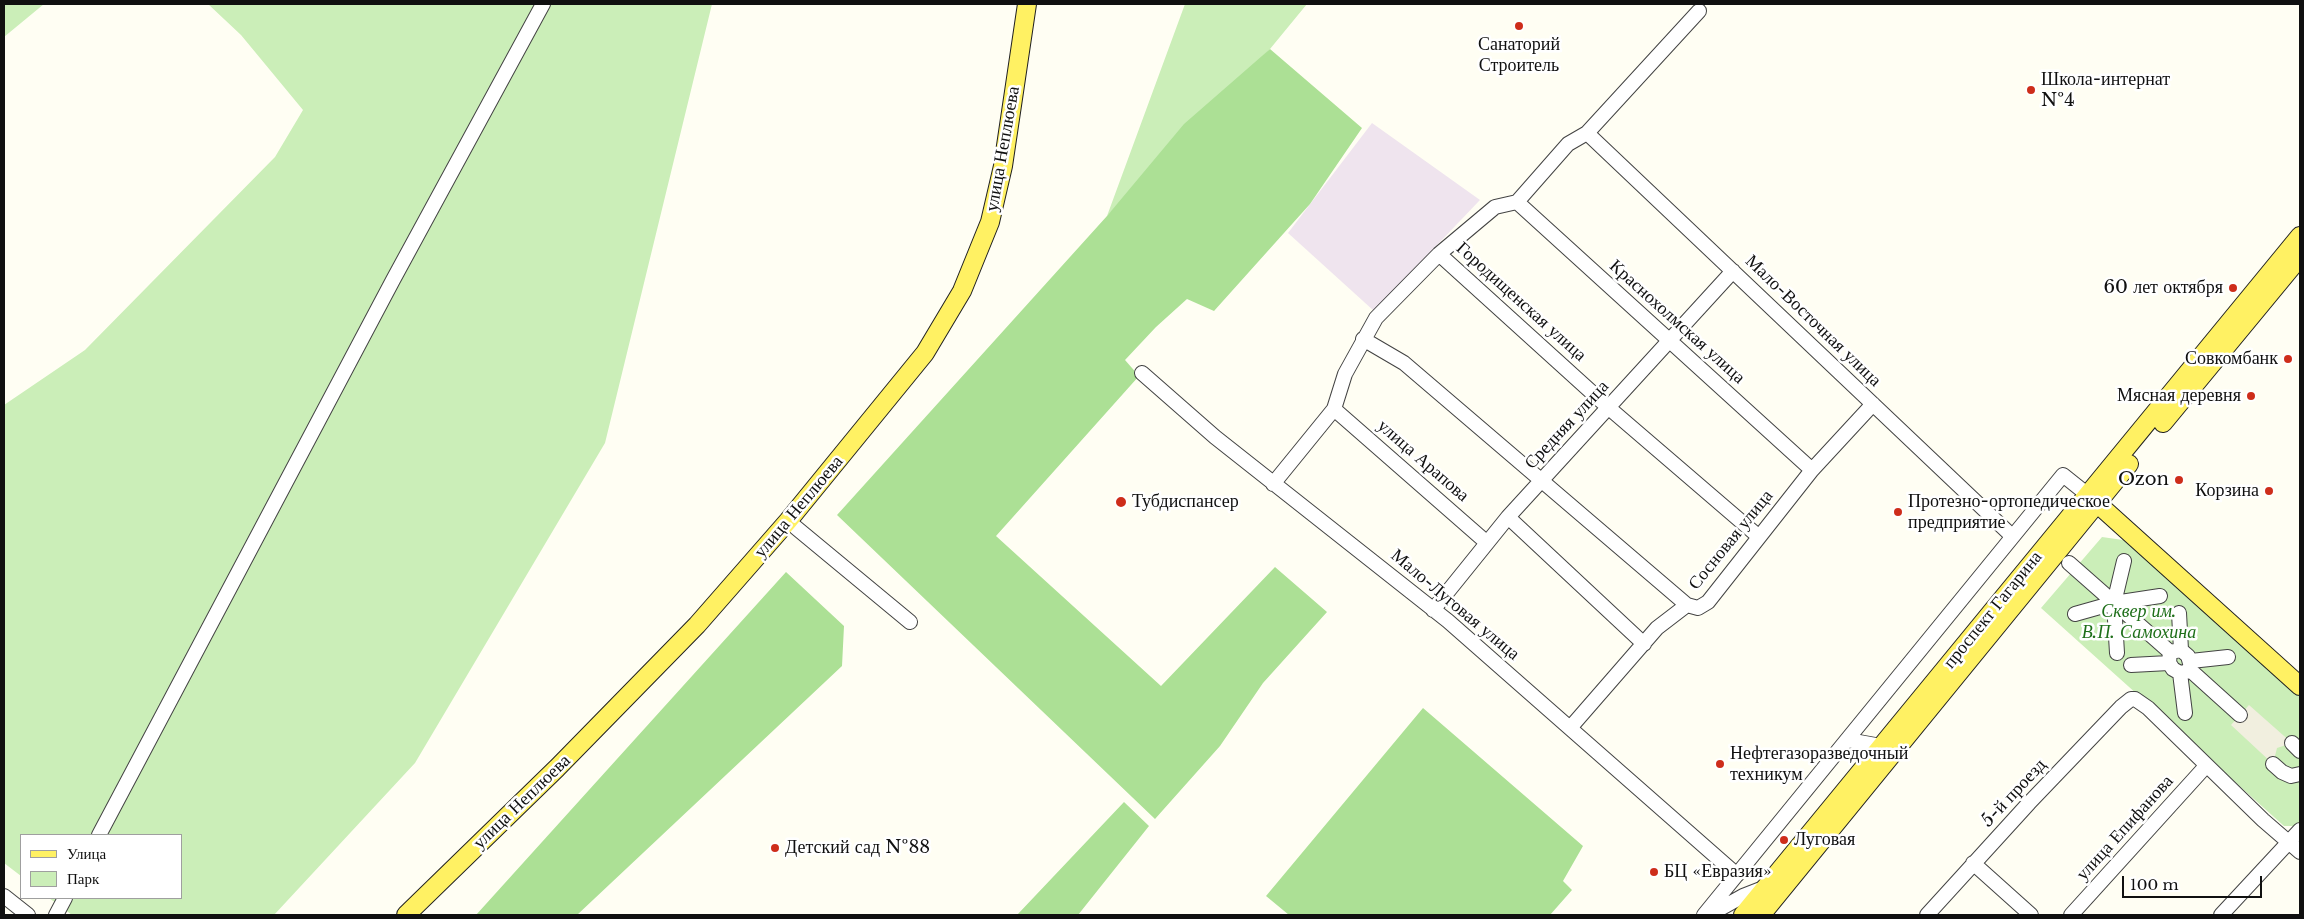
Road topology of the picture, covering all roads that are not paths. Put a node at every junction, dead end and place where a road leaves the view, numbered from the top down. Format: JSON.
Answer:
{"nodes":[{"id":1,"x":543,"y":4,"type":"edge"},
{"id":2,"x":1027,"y":4,"type":"edge"},
{"id":3,"x":1699,"y":11,"type":"dead end"},
{"id":4,"x":1587,"y":133,"type":"junction"},
{"id":5,"x":1516,"y":202,"type":"junction"},
{"id":6,"x":2300,"y":236,"type":"edge"},
{"id":7,"x":1439,"y":254,"type":"junction"},
{"id":8,"x":2300,"y":257,"type":"edge"},
{"id":9,"x":1733,"y":271,"type":"junction"},
{"id":10,"x":1363,"y":339,"type":"junction"},
{"id":11,"x":1670,"y":341,"type":"junction"},
{"id":12,"x":1142,"y":373,"type":"dead end"},
{"id":13,"x":1873,"y":404,"type":"junction"},
{"id":14,"x":1609,"y":408,"type":"junction"},
{"id":15,"x":1334,"y":409,"type":"junction"},
{"id":16,"x":1812,"y":470,"type":"junction"},
{"id":17,"x":1541,"y":481,"type":"junction"},
{"id":18,"x":1273,"y":484,"type":"junction"},
{"id":19,"x":2092,"y":499,"type":"junction"},
{"id":20,"x":1508,"y":517,"type":"junction"},
{"id":21,"x":788,"y":521,"type":"junction"},
{"id":22,"x":1758,"y":536,"type":"junction"},
{"id":23,"x":2012,"y":536,"type":"junction"},
{"id":24,"x":1486,"y":542,"type":"junction"},
{"id":25,"x":2124,"y":561,"type":"dead end"},
{"id":26,"x":2069,"y":562,"type":"dead end"},
{"id":27,"x":2160,"y":596,"type":"dead end"},
{"id":28,"x":2114,"y":603,"type":"junction"},
{"id":29,"x":1687,"y":604,"type":"junction"},
{"id":30,"x":1434,"y":610,"type":"junction"},
{"id":31,"x":2179,"y":613,"type":"dead end"},
{"id":32,"x":2075,"y":614,"type":"dead end"},
{"id":33,"x":910,"y":622,"type":"dead end"},
{"id":34,"x":1644,"y":644,"type":"junction"},
{"id":35,"x":2117,"y":653,"type":"dead end"},
{"id":36,"x":2173,"y":655,"type":"junction"},
{"id":37,"x":2228,"y":657,"type":"dead end"},
{"id":38,"x":2131,"y":665,"type":"dead end"},
{"id":39,"x":2187,"y":668,"type":"junction"},
{"id":40,"x":2300,"y":686,"type":"edge"},
{"id":41,"x":2185,"y":714,"type":"dead end"},
{"id":42,"x":2240,"y":715,"type":"dead end"},
{"id":43,"x":1570,"y":728,"type":"junction"},
{"id":44,"x":1848,"y":740,"type":"junction"},
{"id":45,"x":1881,"y":746,"type":"junction"},
{"id":46,"x":2273,"y":764,"type":"dead end"},
{"id":47,"x":2206,"y":766,"type":"junction"},
{"id":48,"x":2300,"y":774,"type":"edge"},
{"id":49,"x":2300,"y":830,"type":"edge"},
{"id":50,"x":100,"y":834,"type":"edge"},
{"id":51,"x":2288,"y":841,"type":"junction"},
{"id":52,"x":2300,"y":852,"type":"edge"},
{"id":53,"x":1973,"y":864,"type":"junction"},
{"id":54,"x":1737,"y":874,"type":"junction"},
{"id":55,"x":1767,"y":887,"type":"junction"},
{"id":56,"x":4,"y":896,"type":"edge"},
{"id":57,"x":64,"y":899,"type":"edge"},
{"id":58,"x":28,"y":915,"type":"edge"},
{"id":59,"x":56,"y":915,"type":"edge"},
{"id":60,"x":406,"y":915,"type":"edge"},
{"id":61,"x":1704,"y":915,"type":"edge"},
{"id":62,"x":1709,"y":915,"type":"edge"},
{"id":63,"x":1743,"y":915,"type":"edge"},
{"id":64,"x":1761,"y":915,"type":"edge"},
{"id":65,"x":1927,"y":915,"type":"edge"},
{"id":66,"x":2031,"y":915,"type":"edge"},
{"id":67,"x":2072,"y":915,"type":"edge"},
{"id":68,"x":2220,"y":915,"type":"edge"}],
"edges":[{"from":1,"to":50,"type":"street"},
{"from":2,"to":21,"type":"main road","name":"улица Неплюева"},
{"from":3,"to":4,"type":"street"},
{"from":4,"to":5,"type":"street"},
{"from":4,"to":9,"type":"street","name":"Мало-Восточная улица"},
{"from":5,"to":7,"type":"street"},
{"from":5,"to":11,"type":"street","name":"Краснохолмская улица"},
{"from":6,"to":19,"type":"main road","name":"проспект Гагарина"},
{"from":7,"to":10,"type":"street"},
{"from":7,"to":14,"type":"street","name":"Городищенская улица"},
{"from":8,"to":19,"type":"main road","name":"проспект Гагарина"},
{"from":9,"to":11,"type":"street","name":"Средняя улица"},
{"from":9,"to":13,"type":"street","name":"Мало-Восточная улица"},
{"from":10,"to":15,"type":"street"},
{"from":10,"to":17,"type":"street"},
{"from":11,"to":14,"type":"street","name":"Средняя улица"},
{"from":11,"to":16,"type":"street","name":"Краснохолмская улица"},
{"from":12,"to":18,"type":"street","name":"Мало-Луговая улица"},
{"from":13,"to":16,"type":"street","name":"Сосновая улица"},
{"from":13,"to":23,"type":"street","name":"Мало-Восточная улица"},
{"from":14,"to":17,"type":"street","name":"Средняя улица"},
{"from":14,"to":22,"type":"street","name":"Городищенская улица"},
{"from":15,"to":18,"type":"street"},
{"from":15,"to":24,"type":"street","name":"улица Арапова"},
{"from":16,"to":22,"type":"street","name":"Сосновая улица"},
{"from":17,"to":20,"type":"street","name":"Средняя улица"},
{"from":17,"to":29,"type":"street"},
{"from":18,"to":30,"type":"street","name":"Мало-Луговая улица"},
{"from":19,"to":23,"type":"street"},
{"from":19,"to":40,"type":"main road"},
{"from":19,"to":45,"type":"main road","name":"проспект Гагарина"},
{"from":19,"to":64,"type":"main road","name":"проспект Гагарина"},
{"from":20,"to":24,"type":"street","name":"Средняя улица"},
{"from":20,"to":34,"type":"street"},
{"from":21,"to":33,"type":"street"},
{"from":21,"to":60,"type":"main road","name":"улица Неплюева"},
{"from":22,"to":29,"type":"street","name":"Сосновая улица"},
{"from":23,"to":44,"type":"street"},
{"from":24,"to":30,"type":"street","name":"Средняя улица"},
{"from":25,"to":28,"type":"street"},
{"from":26,"to":28,"type":"street"},
{"from":27,"to":28,"type":"street"},
{"from":28,"to":32,"type":"street"},
{"from":28,"to":35,"type":"street"},
{"from":28,"to":36,"type":"street"},
{"from":29,"to":34,"type":"street","name":"Сосновая улица"},
{"from":30,"to":43,"type":"street","name":"Мало-Луговая улица"},
{"from":31,"to":36,"type":"street"},
{"from":34,"to":43,"type":"street","name":"Сосновая улица"},
{"from":36,"to":38,"type":"street"},
{"from":36,"to":39,"type":"street"},
{"from":36,"to":39,"type":"street"},
{"from":37,"to":39,"type":"street"},
{"from":39,"to":41,"type":"street"},
{"from":39,"to":42,"type":"street"},
{"from":43,"to":54,"type":"street","name":"Мало-Луговая улица"},
{"from":44,"to":45,"type":"street"},
{"from":44,"to":54,"type":"street"},
{"from":45,"to":55,"type":"main road","name":"проспект Гагарина"},
{"from":46,"to":48,"type":"street"},
{"from":47,"to":51,"type":"street"},
{"from":47,"to":53,"type":"street","name":"5-й проезд"},
{"from":47,"to":67,"type":"street","name":"улица Епифанова"},
{"from":49,"to":51,"type":"street"},
{"from":51,"to":52,"type":"street"},
{"from":51,"to":68,"type":"street"},
{"from":53,"to":65,"type":"street","name":"5-й проезд"},
{"from":53,"to":66,"type":"street"},
{"from":54,"to":61,"type":"street"},
{"from":55,"to":62,"type":"street"},
{"from":55,"to":63,"type":"main road","name":"проспект Гагарина"},
{"from":56,"to":58,"type":"street"},
{"from":57,"to":59,"type":"street"}]}
